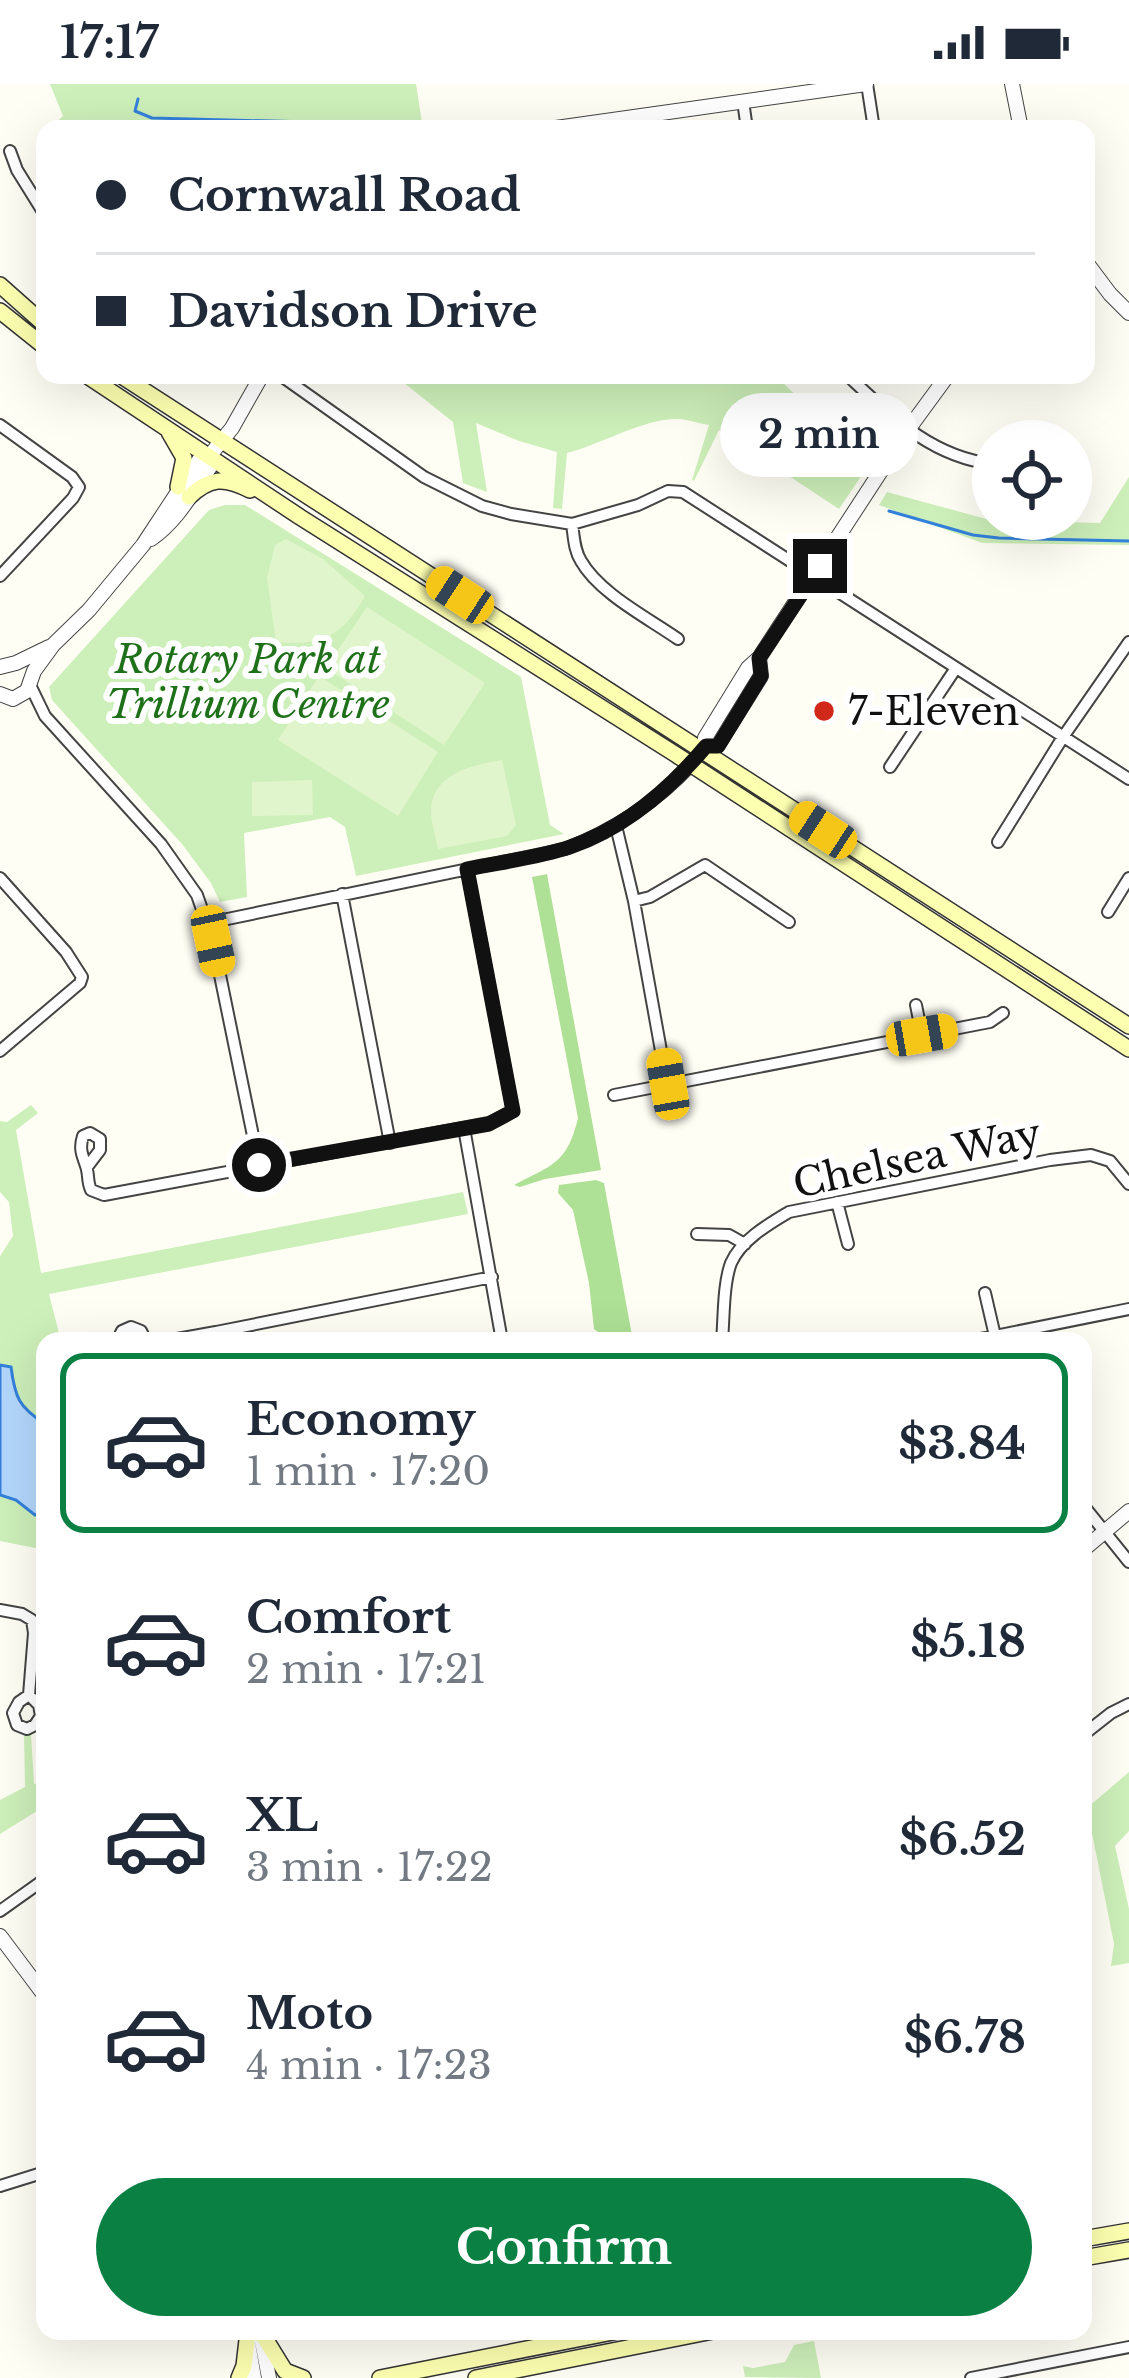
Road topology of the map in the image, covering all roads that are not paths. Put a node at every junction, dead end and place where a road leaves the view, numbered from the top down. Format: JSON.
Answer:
{"nodes":[{"id":1,"x":867,"y":84,"type":"edge"},
{"id":2,"x":1012,"y":84,"type":"edge"},
{"id":3,"x":743,"y":101,"type":"junction"},
{"id":4,"x":638,"y":120,"type":"edge"},
{"id":5,"x":746,"y":120,"type":"edge"},
{"id":6,"x":873,"y":120,"type":"edge"},
{"id":7,"x":1019,"y":120,"type":"edge"},
{"id":8,"x":10,"y":151,"type":"dead end"},
{"id":9,"x":36,"y":201,"type":"edge"},
{"id":10,"x":1095,"y":274,"type":"edge"},
{"id":11,"x":0,"y":285,"type":"edge"},
{"id":12,"x":0,"y":311,"type":"edge"},
{"id":13,"x":1129,"y":313,"type":"edge"},
{"id":14,"x":36,"y":317,"type":"edge"},
{"id":15,"x":36,"y":340,"type":"edge"},
{"id":16,"x":100,"y":384,"type":"edge"},
{"id":17,"x":134,"y":384,"type":"edge"},
{"id":18,"x":257,"y":384,"type":"edge"},
{"id":19,"x":293,"y":384,"type":"edge"},
{"id":20,"x":857,"y":384,"type":"edge"},
{"id":21,"x":940,"y":384,"type":"edge"},
{"id":22,"x":0,"y":425,"type":"edge"},
{"id":23,"x":163,"y":425,"type":"junction"},
{"id":24,"x":907,"y":430,"type":"junction"},
{"id":25,"x":222,"y":440,"type":"junction"},
{"id":26,"x":209,"y":457,"type":"junction"},
{"id":27,"x":972,"y":461,"type":"edge"},
{"id":28,"x":184,"y":492,"type":"junction"},
{"id":29,"x":300,"y":517,"type":"junction"},
{"id":30,"x":572,"y":524,"type":"junction"},
{"id":31,"x":0,"y":576,"type":"edge"},
{"id":32,"x":813,"y":578,"type":"junction"},
{"id":33,"x":678,"y":639,"type":"dead end"},
{"id":34,"x":1129,"y":642,"type":"edge"},
{"id":35,"x":53,"y":645,"type":"junction"},
{"id":36,"x":6,"y":663,"type":"edge"},
{"id":37,"x":956,"y":668,"type":"junction"},
{"id":38,"x":30,"y":684,"type":"junction"},
{"id":39,"x":5,"y":697,"type":"edge"},
{"id":40,"x":45,"y":716,"type":"junction"},
{"id":41,"x":1064,"y":736,"type":"junction"},
{"id":42,"x":699,"y":754,"type":"junction"},
{"id":43,"x":890,"y":766,"type":"dead end"},
{"id":44,"x":1129,"y":778,"type":"edge"},
{"id":45,"x":616,"y":826,"type":"junction"},
{"id":46,"x":998,"y":842,"type":"dead end"},
{"id":47,"x":467,"y":869,"type":"junction"},
{"id":48,"x":0,"y":878,"type":"edge"},
{"id":49,"x":1129,"y":878,"type":"edge"},
{"id":50,"x":342,"y":894,"type":"junction"},
{"id":51,"x":634,"y":901,"type":"junction"},
{"id":52,"x":1108,"y":912,"type":"dead end"},
{"id":53,"x":208,"y":922,"type":"junction"},
{"id":54,"x":788,"y":922,"type":"dead end"},
{"id":55,"x":916,"y":1005,"type":"dead end"},
{"id":56,"x":1003,"y":1013,"type":"dead end"},
{"id":57,"x":1129,"y":1026,"type":"edge"},
{"id":58,"x":922,"y":1035,"type":"junction"},
{"id":59,"x":1129,"y":1048,"type":"edge"},
{"id":60,"x":0,"y":1051,"type":"edge"},
{"id":61,"x":668,"y":1084,"type":"junction"},
{"id":62,"x":614,"y":1095,"type":"dead end"},
{"id":63,"x":464,"y":1129,"type":"junction"},
{"id":64,"x":390,"y":1143,"type":"junction"},
{"id":65,"x":259,"y":1165,"type":"junction"},
{"id":66,"x":87,"y":1167,"type":"dead end"},
{"id":67,"x":1129,"y":1184,"type":"edge"},
{"id":68,"x":837,"y":1202,"type":"junction"},
{"id":69,"x":697,"y":1234,"type":"dead end"},
{"id":70,"x":745,"y":1244,"type":"junction"},
{"id":71,"x":848,"y":1244,"type":"dead end"},
{"id":72,"x":492,"y":1277,"type":"junction"},
{"id":73,"x":985,"y":1293,"type":"dead end"},
{"id":74,"x":1129,"y":1309,"type":"edge"},
{"id":75,"x":236,"y":1332,"type":"edge"},
{"id":76,"x":501,"y":1332,"type":"edge"},
{"id":77,"x":723,"y":1332,"type":"edge"},
{"id":78,"x":993,"y":1332,"type":"edge"},
{"id":79,"x":1014,"y":1332,"type":"edge"},
{"id":80,"x":1129,"y":1511,"type":"edge"},
{"id":81,"x":1092,"y":1516,"type":"edge"},
{"id":82,"x":1105,"y":1532,"type":"junction"},
{"id":83,"x":1092,"y":1543,"type":"edge"},
{"id":84,"x":1129,"y":1562,"type":"edge"},
{"id":85,"x":0,"y":1610,"type":"edge"},
{"id":86,"x":29,"y":1695,"type":"dead end"},
{"id":87,"x":1129,"y":1704,"type":"edge"},
{"id":88,"x":1092,"y":1728,"type":"edge"},
{"id":89,"x":36,"y":1886,"type":"edge"},
{"id":90,"x":0,"y":1911,"type":"edge"},
{"id":91,"x":0,"y":1936,"type":"edge"},
{"id":92,"x":36,"y":1984,"type":"edge"},
{"id":93,"x":36,"y":2175,"type":"edge"},
{"id":94,"x":0,"y":2186,"type":"edge"},
{"id":95,"x":1129,"y":2230,"type":"edge"},
{"id":96,"x":1092,"y":2238,"type":"edge"},
{"id":97,"x":1129,"y":2250,"type":"edge"},
{"id":98,"x":1092,"y":2256,"type":"edge"},
{"id":99,"x":252,"y":2340,"type":"edge"},
{"id":100,"x":254,"y":2340,"type":"edge"},
{"id":101,"x":256,"y":2340,"type":"edge"},
{"id":102,"x":260,"y":2340,"type":"edge"},
{"id":103,"x":572,"y":2340,"type":"edge"},
{"id":104,"x":668,"y":2340,"type":"edge"},
{"id":105,"x":1129,"y":2347,"type":"edge"},
{"id":106,"x":1010,"y":2374,"type":"edge"},
{"id":107,"x":238,"y":2378,"type":"edge"},
{"id":108,"x":254,"y":2378,"type":"edge"},
{"id":109,"x":269,"y":2378,"type":"edge"},
{"id":110,"x":303,"y":2378,"type":"edge"},
{"id":111,"x":380,"y":2378,"type":"edge"},
{"id":112,"x":476,"y":2378,"type":"edge"},
{"id":113,"x":971,"y":2378,"type":"edge"}],
"edges":[{"from":1,"to":3,"type":"street"},
{"from":1,"to":6,"type":"street"},
{"from":2,"to":7,"type":"street"},
{"from":3,"to":4,"type":"street"},
{"from":3,"to":5,"type":"street"},
{"from":8,"to":9,"type":"street"},
{"from":10,"to":13,"type":"street"},
{"from":11,"to":14,"type":"main road"},
{"from":12,"to":15,"type":"main road"},
{"from":16,"to":23,"type":"main road"},
{"from":17,"to":25,"type":"main road"},
{"from":18,"to":25,"type":"street"},
{"from":19,"to":30,"type":"street"},
{"from":20,"to":24,"type":"street"},
{"from":21,"to":24,"type":"street"},
{"from":22,"to":31,"type":"street"},
{"from":23,"to":26,"type":"main road"},
{"from":23,"to":28,"type":"main road"},
{"from":24,"to":27,"type":"street"},
{"from":24,"to":32,"type":"street"},
{"from":25,"to":26,"type":"street"},
{"from":25,"to":42,"type":"main road"},
{"from":26,"to":28,"type":"street"},
{"from":26,"to":29,"type":"main road"},
{"from":28,"to":29,"type":"main road"},
{"from":28,"to":35,"type":"street"},
{"from":29,"to":42,"type":"main road"},
{"from":30,"to":32,"type":"street"},
{"from":30,"to":33,"type":"street"},
{"from":32,"to":37,"type":"street"},
{"from":32,"to":42,"type":"street"},
{"from":34,"to":41,"type":"street"},
{"from":35,"to":36,"type":"street"},
{"from":35,"to":38,"type":"street"},
{"from":36,"to":38,"type":"street"},
{"from":37,"to":41,"type":"street"},
{"from":37,"to":43,"type":"street"},
{"from":38,"to":39,"type":"street"},
{"from":38,"to":40,"type":"street"},
{"from":39,"to":40,"type":"street"},
{"from":40,"to":53,"type":"street"},
{"from":41,"to":44,"type":"street"},
{"from":41,"to":46,"type":"street"},
{"from":42,"to":45,"type":"street"},
{"from":42,"to":57,"type":"main road"},
{"from":42,"to":59,"type":"main road"},
{"from":45,"to":47,"type":"street"},
{"from":45,"to":51,"type":"street"},
{"from":47,"to":50,"type":"street"},
{"from":47,"to":63,"type":"street"},
{"from":48,"to":60,"type":"street"},
{"from":49,"to":52,"type":"street"},
{"from":50,"to":53,"type":"street"},
{"from":50,"to":64,"type":"street"},
{"from":51,"to":54,"type":"street"},
{"from":51,"to":61,"type":"street"},
{"from":53,"to":65,"type":"street"},
{"from":55,"to":58,"type":"street"},
{"from":56,"to":58,"type":"street"},
{"from":58,"to":61,"type":"street"},
{"from":61,"to":62,"type":"street"},
{"from":63,"to":64,"type":"street"},
{"from":63,"to":72,"type":"street"},
{"from":64,"to":65,"type":"street"},
{"from":65,"to":66,"type":"street"},
{"from":67,"to":68,"type":"street","name":"Chelsea Way"},
{"from":68,"to":70,"type":"street","name":"Chelsea Way"},
{"from":68,"to":71,"type":"street"},
{"from":69,"to":70,"type":"street"},
{"from":70,"to":77,"type":"street"},
{"from":72,"to":75,"type":"street"},
{"from":72,"to":76,"type":"street"},
{"from":73,"to":78,"type":"street"},
{"from":74,"to":79,"type":"street"},
{"from":80,"to":82,"type":"street"},
{"from":81,"to":82,"type":"street"},
{"from":82,"to":83,"type":"street"},
{"from":82,"to":84,"type":"street"},
{"from":85,"to":86,"type":"street"},
{"from":87,"to":88,"type":"street"},
{"from":89,"to":90,"type":"street"},
{"from":91,"to":92,"type":"street"},
{"from":93,"to":94,"type":"street"},
{"from":95,"to":96,"type":"main road"},
{"from":97,"to":98,"type":"main road"},
{"from":99,"to":107,"type":"main road"},
{"from":100,"to":108,"type":"street"},
{"from":101,"to":109,"type":"street"},
{"from":102,"to":110,"type":"main road"},
{"from":103,"to":111,"type":"main road"},
{"from":104,"to":112,"type":"main road"},
{"from":105,"to":106,"type":"street"},
{"from":106,"to":113,"type":"street"}]}
